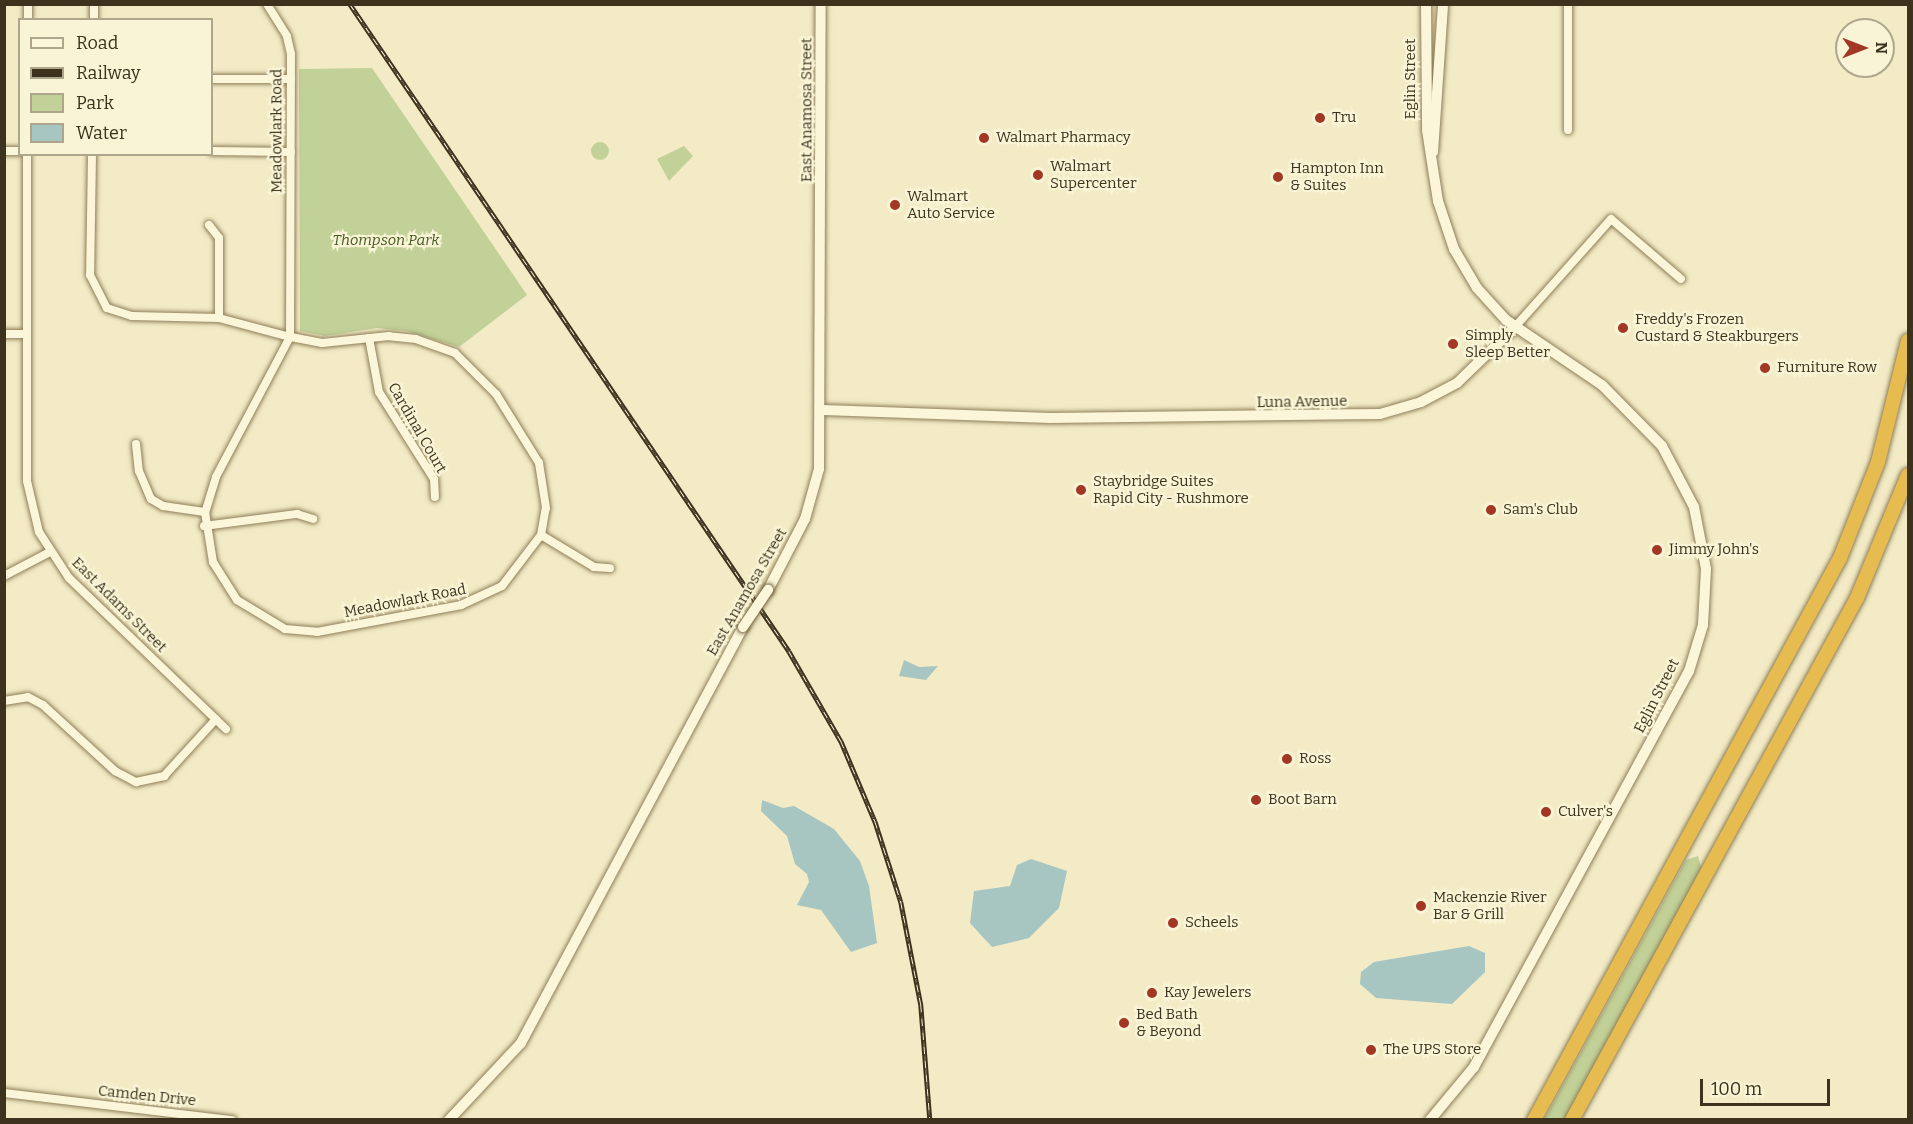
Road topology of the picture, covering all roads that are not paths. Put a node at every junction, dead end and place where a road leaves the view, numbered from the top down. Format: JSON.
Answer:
{"nodes":[{"id":1,"x":267,"y":4,"type":"edge"},
{"id":2,"x":821,"y":4,"type":"edge"},
{"id":3,"x":1426,"y":4,"type":"edge"},
{"id":4,"x":1443,"y":4,"type":"edge"},
{"id":5,"x":1568,"y":4,"type":"edge"},
{"id":6,"x":213,"y":79,"type":"edge"},
{"id":7,"x":291,"y":79,"type":"junction"},
{"id":8,"x":1568,"y":130,"type":"dead end"},
{"id":9,"x":213,"y":151,"type":"edge"},
{"id":10,"x":291,"y":152,"type":"junction"},
{"id":11,"x":1433,"y":152,"type":"junction"},
{"id":12,"x":27,"y":156,"type":"edge"},
{"id":13,"x":92,"y":156,"type":"edge"},
{"id":14,"x":209,"y":225,"type":"dead end"},
{"id":15,"x":1681,"y":279,"type":"dead end"},
{"id":16,"x":219,"y":318,"type":"junction"},
{"id":17,"x":1514,"y":328,"type":"junction"},
{"id":18,"x":4,"y":334,"type":"edge"},
{"id":19,"x":26,"y":334,"type":"junction"},
{"id":20,"x":290,"y":337,"type":"junction"},
{"id":21,"x":369,"y":338,"type":"junction"},
{"id":22,"x":1908,"y":341,"type":"edge"},
{"id":23,"x":823,"y":410,"type":"junction"},
{"id":24,"x":136,"y":444,"type":"dead end"},
{"id":25,"x":1908,"y":475,"type":"edge"},
{"id":26,"x":435,"y":498,"type":"dead end"},
{"id":27,"x":205,"y":512,"type":"junction"},
{"id":28,"x":313,"y":519,"type":"dead end"},
{"id":29,"x":204,"y":526,"type":"junction"},
{"id":30,"x":541,"y":535,"type":"junction"},
{"id":31,"x":50,"y":552,"type":"junction"},
{"id":32,"x":610,"y":568,"type":"dead end"},
{"id":33,"x":4,"y":576,"type":"edge"},
{"id":34,"x":4,"y":700,"type":"edge"},
{"id":35,"x":216,"y":719,"type":"junction"},
{"id":36,"x":226,"y":729,"type":"dead end"},
{"id":37,"x":4,"y":1093,"type":"edge"},
{"id":38,"x":232,"y":1119,"type":"edge"},
{"id":39,"x":449,"y":1119,"type":"edge"},
{"id":40,"x":1430,"y":1119,"type":"edge"},
{"id":41,"x":1534,"y":1119,"type":"edge"},
{"id":42,"x":1572,"y":1119,"type":"edge"}],
"edges":[{"from":1,"to":7,"type":"street","name":"Meadowlark Road"},
{"from":2,"to":23,"type":"street","name":"East Anamosa Street"},
{"from":3,"to":11,"type":"street","name":"Eglin Street"},
{"from":4,"to":11,"type":"street","name":"Eglin Street"},
{"from":5,"to":8,"type":"street"},
{"from":6,"to":7,"type":"street"},
{"from":7,"to":10,"type":"street","name":"Meadowlark Road"},
{"from":9,"to":10,"type":"street"},
{"from":10,"to":20,"type":"street","name":"Meadowlark Road"},
{"from":11,"to":17,"type":"street","name":"Eglin Street"},
{"from":12,"to":19,"type":"street","name":"East Adams Street"},
{"from":13,"to":16,"type":"street"},
{"from":14,"to":16,"type":"street"},
{"from":15,"to":17,"type":"street","name":"Luna Avenue"},
{"from":16,"to":20,"type":"street"},
{"from":17,"to":23,"type":"street","name":"Luna Avenue"},
{"from":17,"to":40,"type":"street","name":"Eglin Street"},
{"from":18,"to":19,"type":"street"},
{"from":19,"to":31,"type":"street","name":"East Adams Street"},
{"from":20,"to":21,"type":"street","name":"Meadowlark Road"},
{"from":20,"to":27,"type":"street","name":"Meadowlark Road"},
{"from":21,"to":26,"type":"street","name":"Cardinal Court"},
{"from":21,"to":30,"type":"street","name":"Meadowlark Road"},
{"from":22,"to":41,"type":"highway"},
{"from":23,"to":39,"type":"street","name":"East Anamosa Street","bridge":true},
{"from":24,"to":27,"type":"street"},
{"from":25,"to":42,"type":"highway"},
{"from":27,"to":29,"type":"street","name":"Meadowlark Road"},
{"from":28,"to":29,"type":"street"},
{"from":29,"to":30,"type":"street","name":"Meadowlark Road"},
{"from":30,"to":32,"type":"street"},
{"from":31,"to":33,"type":"street"},
{"from":31,"to":35,"type":"street","name":"East Adams Street"},
{"from":34,"to":35,"type":"street"},
{"from":35,"to":36,"type":"street","name":"East Adams Street"},
{"from":37,"to":38,"type":"street","name":"Camden Drive"}]}
